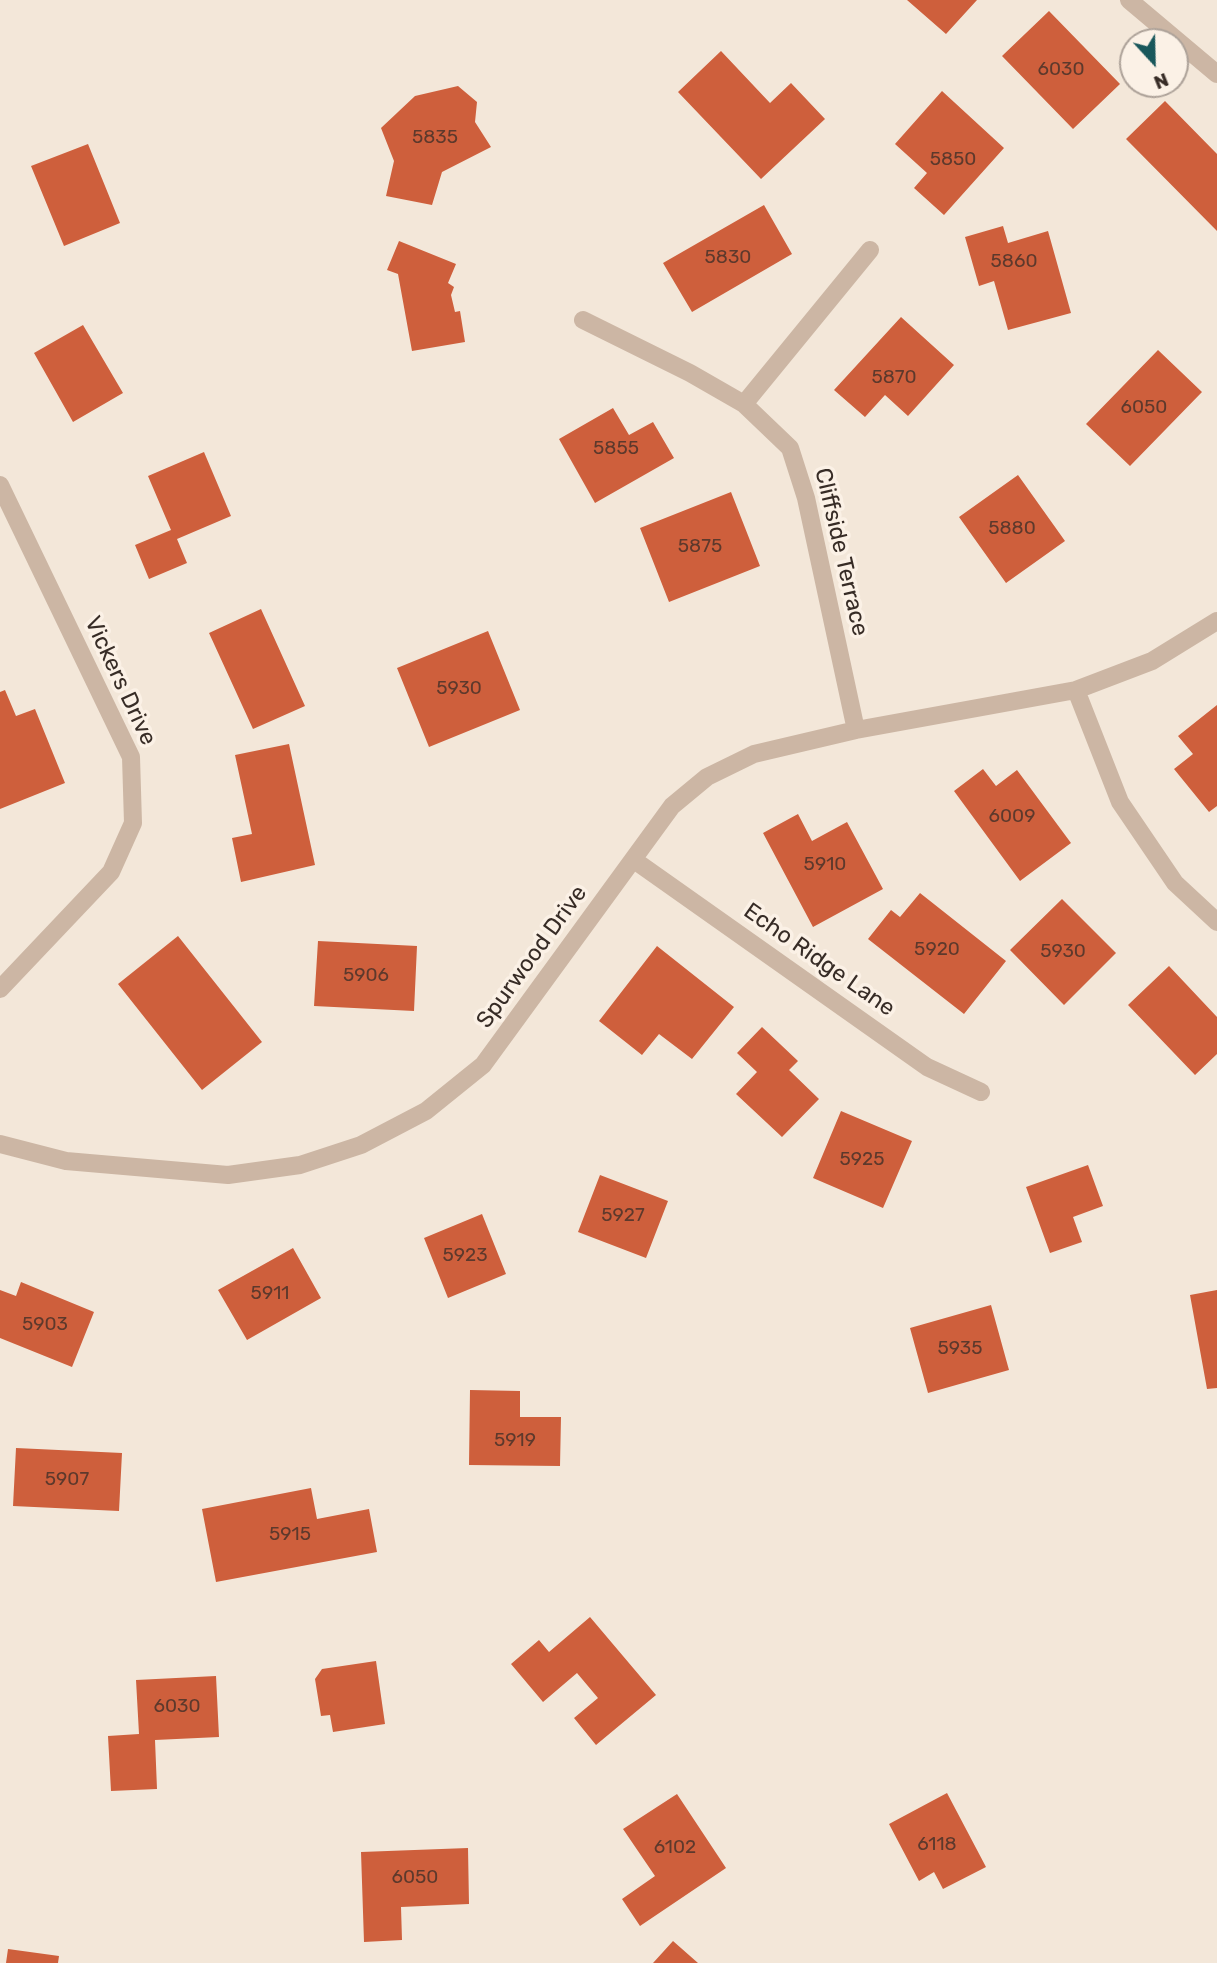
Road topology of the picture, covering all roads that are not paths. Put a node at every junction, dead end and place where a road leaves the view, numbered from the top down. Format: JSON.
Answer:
{"nodes":[{"id":1,"x":1129,"y":0,"type":"edge"},
{"id":2,"x":1217,"y":74,"type":"edge"},
{"id":3,"x":870,"y":250,"type":"dead end"},
{"id":4,"x":583,"y":320,"type":"dead end"},
{"id":5,"x":744,"y":404,"type":"junction"},
{"id":6,"x":0,"y":485,"type":"edge"},
{"id":7,"x":1217,"y":621,"type":"edge"},
{"id":8,"x":1076,"y":690,"type":"junction"},
{"id":9,"x":856,"y":730,"type":"junction"},
{"id":10,"x":634,"y":860,"type":"junction"},
{"id":11,"x":1217,"y":922,"type":"edge"},
{"id":12,"x":0,"y":989,"type":"edge"},
{"id":13,"x":981,"y":1092,"type":"dead end"},
{"id":14,"x":0,"y":1144,"type":"edge"}],
"edges":[{"from":1,"to":2,"type":"street"},
{"from":3,"to":5,"type":"street"},
{"from":4,"to":5,"type":"street","name":"Cliffside Terrace"},
{"from":5,"to":9,"type":"street","name":"Cliffside Terrace"},
{"from":6,"to":12,"type":"street","name":"Vickers Drive"},
{"from":7,"to":8,"type":"street","name":"Spurwood Drive"},
{"from":8,"to":9,"type":"street","name":"Spurwood Drive"},
{"from":8,"to":11,"type":"street"},
{"from":9,"to":10,"type":"street","name":"Spurwood Drive"},
{"from":10,"to":13,"type":"street","name":"Echo Ridge Lane"},
{"from":10,"to":14,"type":"street","name":"Spurwood Drive"}]}
